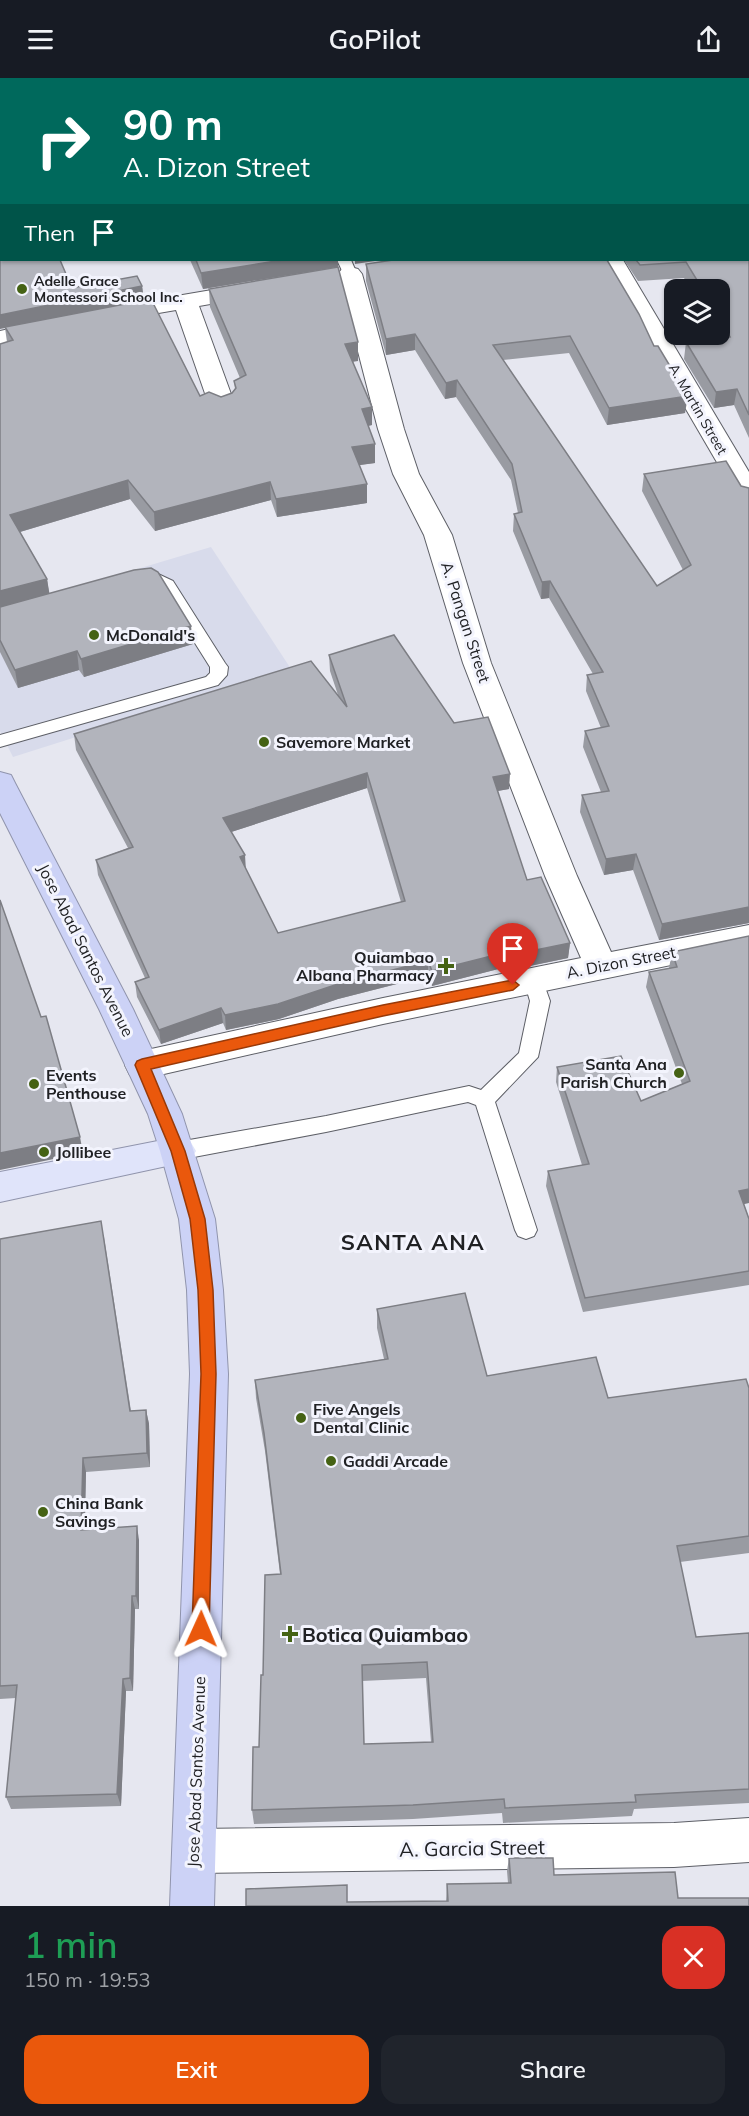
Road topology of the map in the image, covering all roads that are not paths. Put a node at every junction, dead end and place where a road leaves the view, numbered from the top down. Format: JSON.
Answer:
{"nodes":[{"id":1,"x":612,"y":261,"type":"edge"},
{"id":2,"x":349,"y":270,"type":"edge"},
{"id":3,"x":270,"y":287,"type":"edge"},
{"id":4,"x":185,"y":301,"type":"junction"},
{"id":5,"x":0,"y":338,"type":"edge"},
{"id":6,"x":222,"y":405,"type":"edge"},
{"id":7,"x":749,"y":495,"type":"edge"},
{"id":8,"x":125,"y":584,"type":"edge"},
{"id":9,"x":0,"y":741,"type":"edge"},
{"id":10,"x":0,"y":783,"type":"edge"},
{"id":11,"x":749,"y":937,"type":"edge"},
{"id":12,"x":600,"y":965,"type":"junction"},
{"id":13,"x":534,"y":981,"type":"junction"},
{"id":14,"x":142,"y":1065,"type":"junction"},
{"id":15,"x":484,"y":1100,"type":"junction"},
{"id":16,"x":178,"y":1151,"type":"junction"},
{"id":17,"x":0,"y":1187,"type":"edge"},
{"id":18,"x":526,"y":1230,"type":"dead end"},
{"id":19,"x":749,"y":1840,"type":"edge"},
{"id":20,"x":195,"y":1851,"type":"junction"},
{"id":21,"x":192,"y":1906,"type":"edge"}],
"edges":[{"from":1,"to":7,"type":"street","name":"A. Martin Street"},
{"from":2,"to":12,"type":"street","name":"A. Pangan Street"},
{"from":3,"to":4,"type":"street"},
{"from":4,"to":5,"type":"street"},
{"from":4,"to":6,"type":"street"},
{"from":8,"to":9,"type":"lane"},
{"from":10,"to":14,"type":"highway","name":"Jose Abad Santos Avenue"},
{"from":11,"to":12,"type":"street","name":"A. Dizon Street"},
{"from":12,"to":13,"type":"street","name":"A. Dizon Street"},
{"from":13,"to":14,"type":"street","name":"A. Dizon Street"},
{"from":13,"to":15,"type":"lane"},
{"from":14,"to":16,"type":"highway","name":"Jose Abad Santos Avenue"},
{"from":15,"to":16,"type":"lane"},
{"from":15,"to":18,"type":"lane"},
{"from":16,"to":17,"type":"main road"},
{"from":16,"to":20,"type":"highway","name":"Jose Abad Santos Avenue"},
{"from":19,"to":20,"type":"street","name":"A. Garcia Street"},
{"from":20,"to":21,"type":"highway","name":"Jose Abad Santos Avenue"}]}
